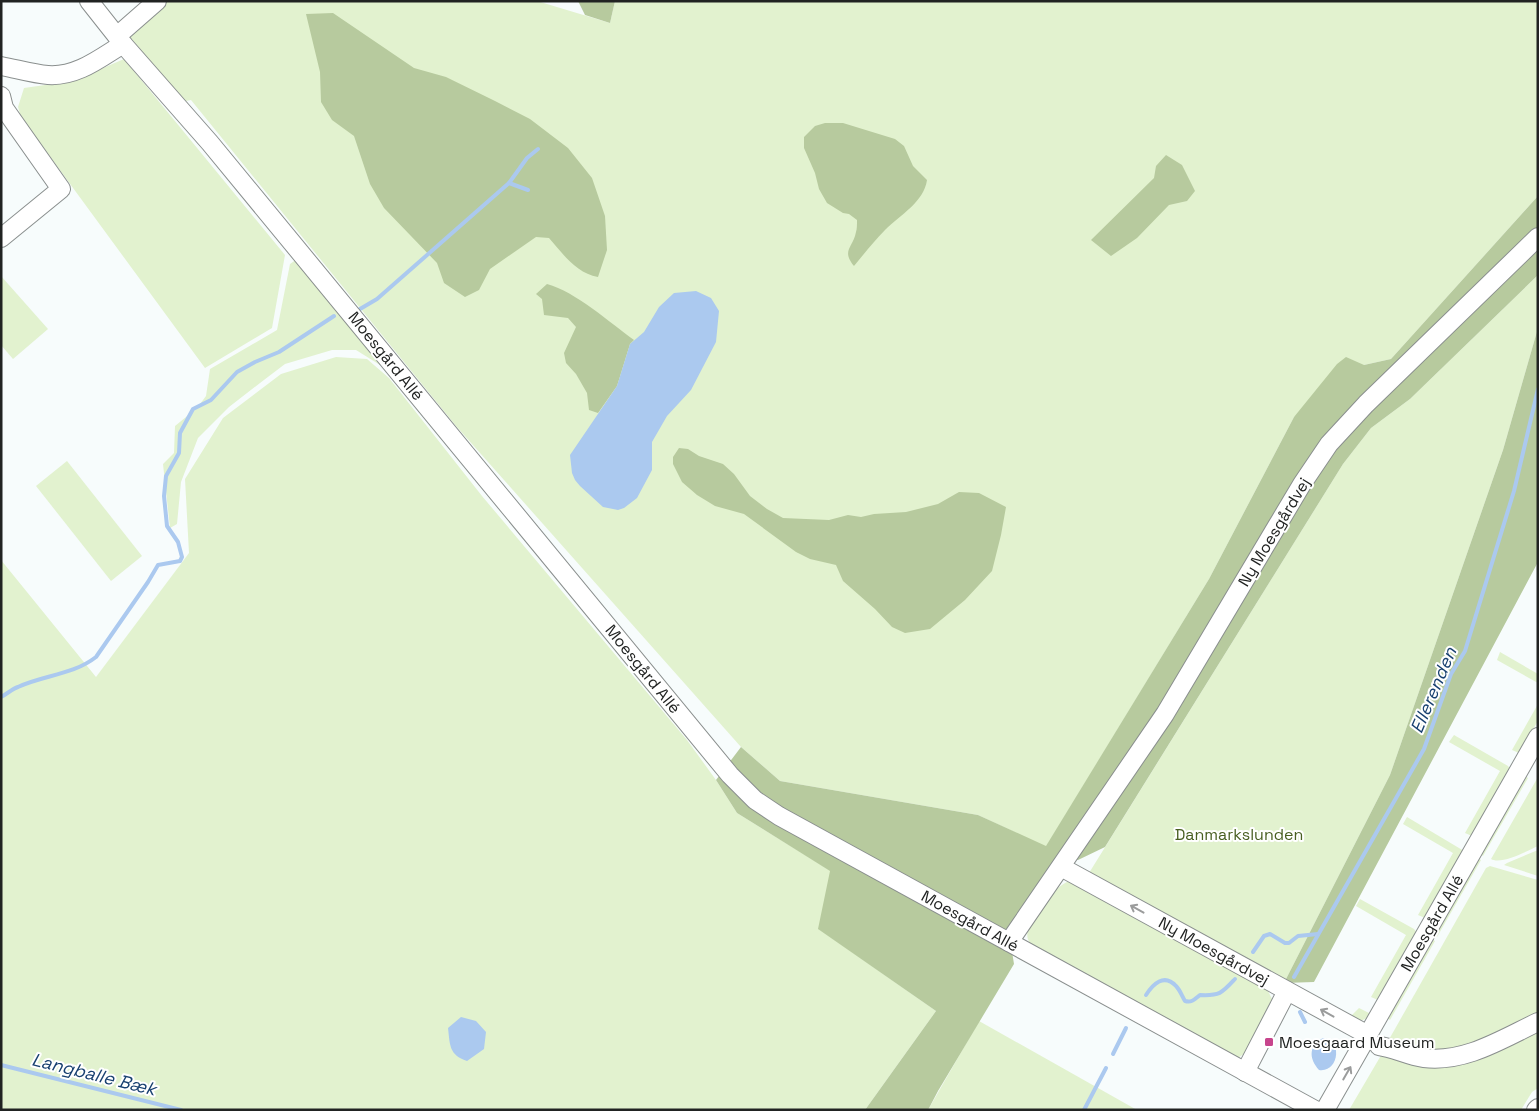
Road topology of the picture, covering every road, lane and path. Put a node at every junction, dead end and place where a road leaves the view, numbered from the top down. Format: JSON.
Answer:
{"nodes":[{"id":1,"x":89,"y":1,"type":"edge"},
{"id":2,"x":158,"y":1,"type":"edge"},
{"id":3,"x":120,"y":40,"type":"junction"},
{"id":4,"x":4,"y":67,"type":"edge"},
{"id":5,"x":1,"y":95,"type":"edge"},
{"id":6,"x":1,"y":238,"type":"edge"},
{"id":7,"x":1538,"y":238,"type":"edge"},
{"id":8,"x":1538,"y":737,"type":"edge"},
{"id":9,"x":1061,"y":867,"type":"junction"},
{"id":10,"x":1009,"y":942,"type":"junction"},
{"id":11,"x":1287,"y":991,"type":"junction"},
{"id":12,"x":1538,"y":1022,"type":"edge"},
{"id":13,"x":1373,"y":1041,"type":"junction"},
{"id":14,"x":1246,"y":1072,"type":"junction"},
{"id":15,"x":1315,"y":1110,"type":"edge"},
{"id":16,"x":1325,"y":1110,"type":"edge"}],
"edges":[{"from":1,"to":3,"type":"street","name":"Moesgård Allé"},
{"from":2,"to":3,"type":"street"},
{"from":3,"to":4,"type":"street"},
{"from":3,"to":10,"type":"street","name":"Moesgård Allé"},
{"from":4,"to":5,"type":"street"},
{"from":5,"to":6,"type":"street"},
{"from":7,"to":9,"type":"street","name":"Ny Moesgårdvej"},
{"from":8,"to":13,"type":"street","name":"Moesgård Allé"},
{"from":9,"to":10,"type":"street","name":"Ny Moesgårdvej"},
{"from":11,"to":9,"type":"street","name":"Ny Moesgårdvej","one_way":true},
{"from":10,"to":14,"type":"street","name":"Moesgård Allé"},
{"from":13,"to":11,"type":"street","name":"Ny Moesgårdvej","one_way":true},
{"from":11,"to":14,"type":"street"},
{"from":12,"to":13,"type":"street","name":"Ny Moesgårdvej"},
{"from":16,"to":13,"type":"street","name":"Moesgård Allé","one_way":true},
{"from":14,"to":15,"type":"street","name":"Moesgård Allé"}]}
